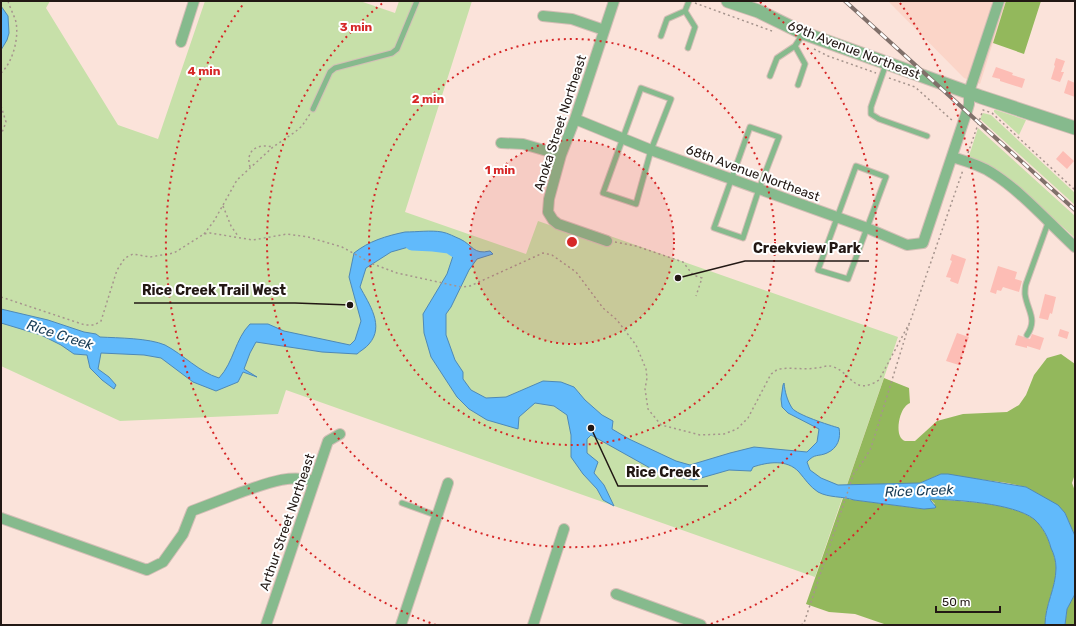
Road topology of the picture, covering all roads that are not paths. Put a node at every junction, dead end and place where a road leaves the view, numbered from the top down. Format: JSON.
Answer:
{"nodes":[{"id":1,"x":194,"y":1,"type":"edge"},
{"id":2,"x":417,"y":1,"type":"edge"},
{"id":3,"x":614,"y":1,"type":"edge"},
{"id":4,"x":689,"y":1,"type":"edge"},
{"id":5,"x":728,"y":1,"type":"edge"},
{"id":6,"x":999,"y":1,"type":"edge"},
{"id":7,"x":686,"y":11,"type":"junction"},
{"id":8,"x":543,"y":16,"type":"dead end"},
{"id":9,"x":604,"y":30,"type":"junction"},
{"id":10,"x":661,"y":36,"type":"dead end"},
{"id":11,"x":801,"y":37,"type":"junction"},
{"id":12,"x":181,"y":42,"type":"dead end"},
{"id":13,"x":795,"y":46,"type":"junction"},
{"id":14,"x":688,"y":48,"type":"dead end"},
{"id":15,"x":886,"y":63,"type":"junction"},
{"id":16,"x":770,"y":76,"type":"dead end"},
{"id":17,"x":798,"y":85,"type":"dead end"},
{"id":18,"x":975,"y":95,"type":"junction"},
{"id":19,"x":313,"y":108,"type":"road end"},
{"id":20,"x":575,"y":119,"type":"junction"},
{"id":21,"x":1075,"y":128,"type":"edge"},
{"id":22,"x":927,"y":136,"type":"dead end"},
{"id":23,"x":622,"y":138,"type":"junction"},
{"id":24,"x":501,"y":143,"type":"dead end"},
{"id":25,"x":651,"y":150,"type":"junction"},
{"id":26,"x":561,"y":155,"type":"junction"},
{"id":27,"x":952,"y":157,"type":"junction"},
{"id":28,"x":731,"y":178,"type":"junction"},
{"id":29,"x":759,"y":189,"type":"junction"},
{"id":30,"x":837,"y":218,"type":"junction"},
{"id":31,"x":1048,"y":223,"type":"junction"},
{"id":32,"x":867,"y":228,"type":"junction"},
{"id":33,"x":607,"y":241,"type":"road end"},
{"id":34,"x":1075,"y":247,"type":"edge"},
{"id":35,"x":1026,"y":334,"type":"dead end"},
{"id":36,"x":340,"y":434,"type":"dead end"},
{"id":37,"x":314,"y":481,"type":"junction"},
{"id":38,"x":448,"y":483,"type":"dead end"},
{"id":39,"x":402,"y":503,"type":"dead end"},
{"id":40,"x":438,"y":516,"type":"junction"},
{"id":41,"x":1,"y":518,"type":"edge"},
{"id":42,"x":564,"y":529,"type":"dead end"},
{"id":43,"x":616,"y":594,"type":"dead end"},
{"id":44,"x":672,"y":615,"type":"junction"},
{"id":45,"x":266,"y":625,"type":"edge"},
{"id":46,"x":401,"y":625,"type":"edge"},
{"id":47,"x":533,"y":625,"type":"edge"},
{"id":48,"x":668,"y":625,"type":"edge"},
{"id":49,"x":700,"y":625,"type":"edge"}],
"edges":[{"from":1,"to":12,"type":"street"},
{"from":2,"to":19,"type":"lane"},
{"from":3,"to":9,"type":"street","name":"Anoka Street Northeast"},
{"from":4,"to":7,"type":"lane"},
{"from":5,"to":11,"type":"street","name":"69th Avenue Northeast"},
{"from":6,"to":18,"type":"street"},
{"from":7,"to":10,"type":"lane"},
{"from":7,"to":14,"type":"lane"},
{"from":8,"to":9,"type":"street"},
{"from":9,"to":20,"type":"street","name":"Anoka Street Northeast"},
{"from":11,"to":13,"type":"lane"},
{"from":11,"to":15,"type":"street","name":"69th Avenue Northeast"},
{"from":13,"to":16,"type":"lane"},
{"from":13,"to":17,"type":"lane"},
{"from":15,"to":18,"type":"street","name":"69th Avenue Northeast"},
{"from":15,"to":22,"type":"lane"},
{"from":18,"to":21,"type":"street","name":"69th Avenue Northeast"},
{"from":18,"to":27,"type":"street"},
{"from":20,"to":23,"type":"street","name":"68th Avenue Northeast"},
{"from":20,"to":26,"type":"street","name":"Anoka Street Northeast"},
{"from":23,"to":25,"type":"street","name":"68th Avenue Northeast"},
{"from":23,"to":25,"type":"lane"},
{"from":23,"to":25,"type":"lane"},
{"from":24,"to":26,"type":"street"},
{"from":25,"to":28,"type":"street","name":"68th Avenue Northeast"},
{"from":26,"to":33,"type":"street","name":"Anoka Street Northeast"},
{"from":27,"to":31,"type":"street"},
{"from":27,"to":32,"type":"street","name":"68th Avenue Northeast"},
{"from":28,"to":29,"type":"street","name":"68th Avenue Northeast"},
{"from":28,"to":29,"type":"lane"},
{"from":28,"to":29,"type":"lane"},
{"from":29,"to":30,"type":"street","name":"68th Avenue Northeast"},
{"from":30,"to":32,"type":"street","name":"68th Avenue Northeast"},
{"from":30,"to":32,"type":"lane"},
{"from":30,"to":32,"type":"lane"},
{"from":31,"to":34,"type":"street"},
{"from":31,"to":35,"type":"lane"},
{"from":36,"to":37,"type":"street","name":"Arthur Street Northeast"},
{"from":37,"to":41,"type":"street"},
{"from":37,"to":45,"type":"street","name":"Arthur Street Northeast"},
{"from":38,"to":40,"type":"street"},
{"from":39,"to":40,"type":"lane"},
{"from":40,"to":46,"type":"street"},
{"from":42,"to":47,"type":"street"},
{"from":43,"to":44,"type":"street"},
{"from":44,"to":48,"type":"street"},
{"from":44,"to":49,"type":"street"}]}
